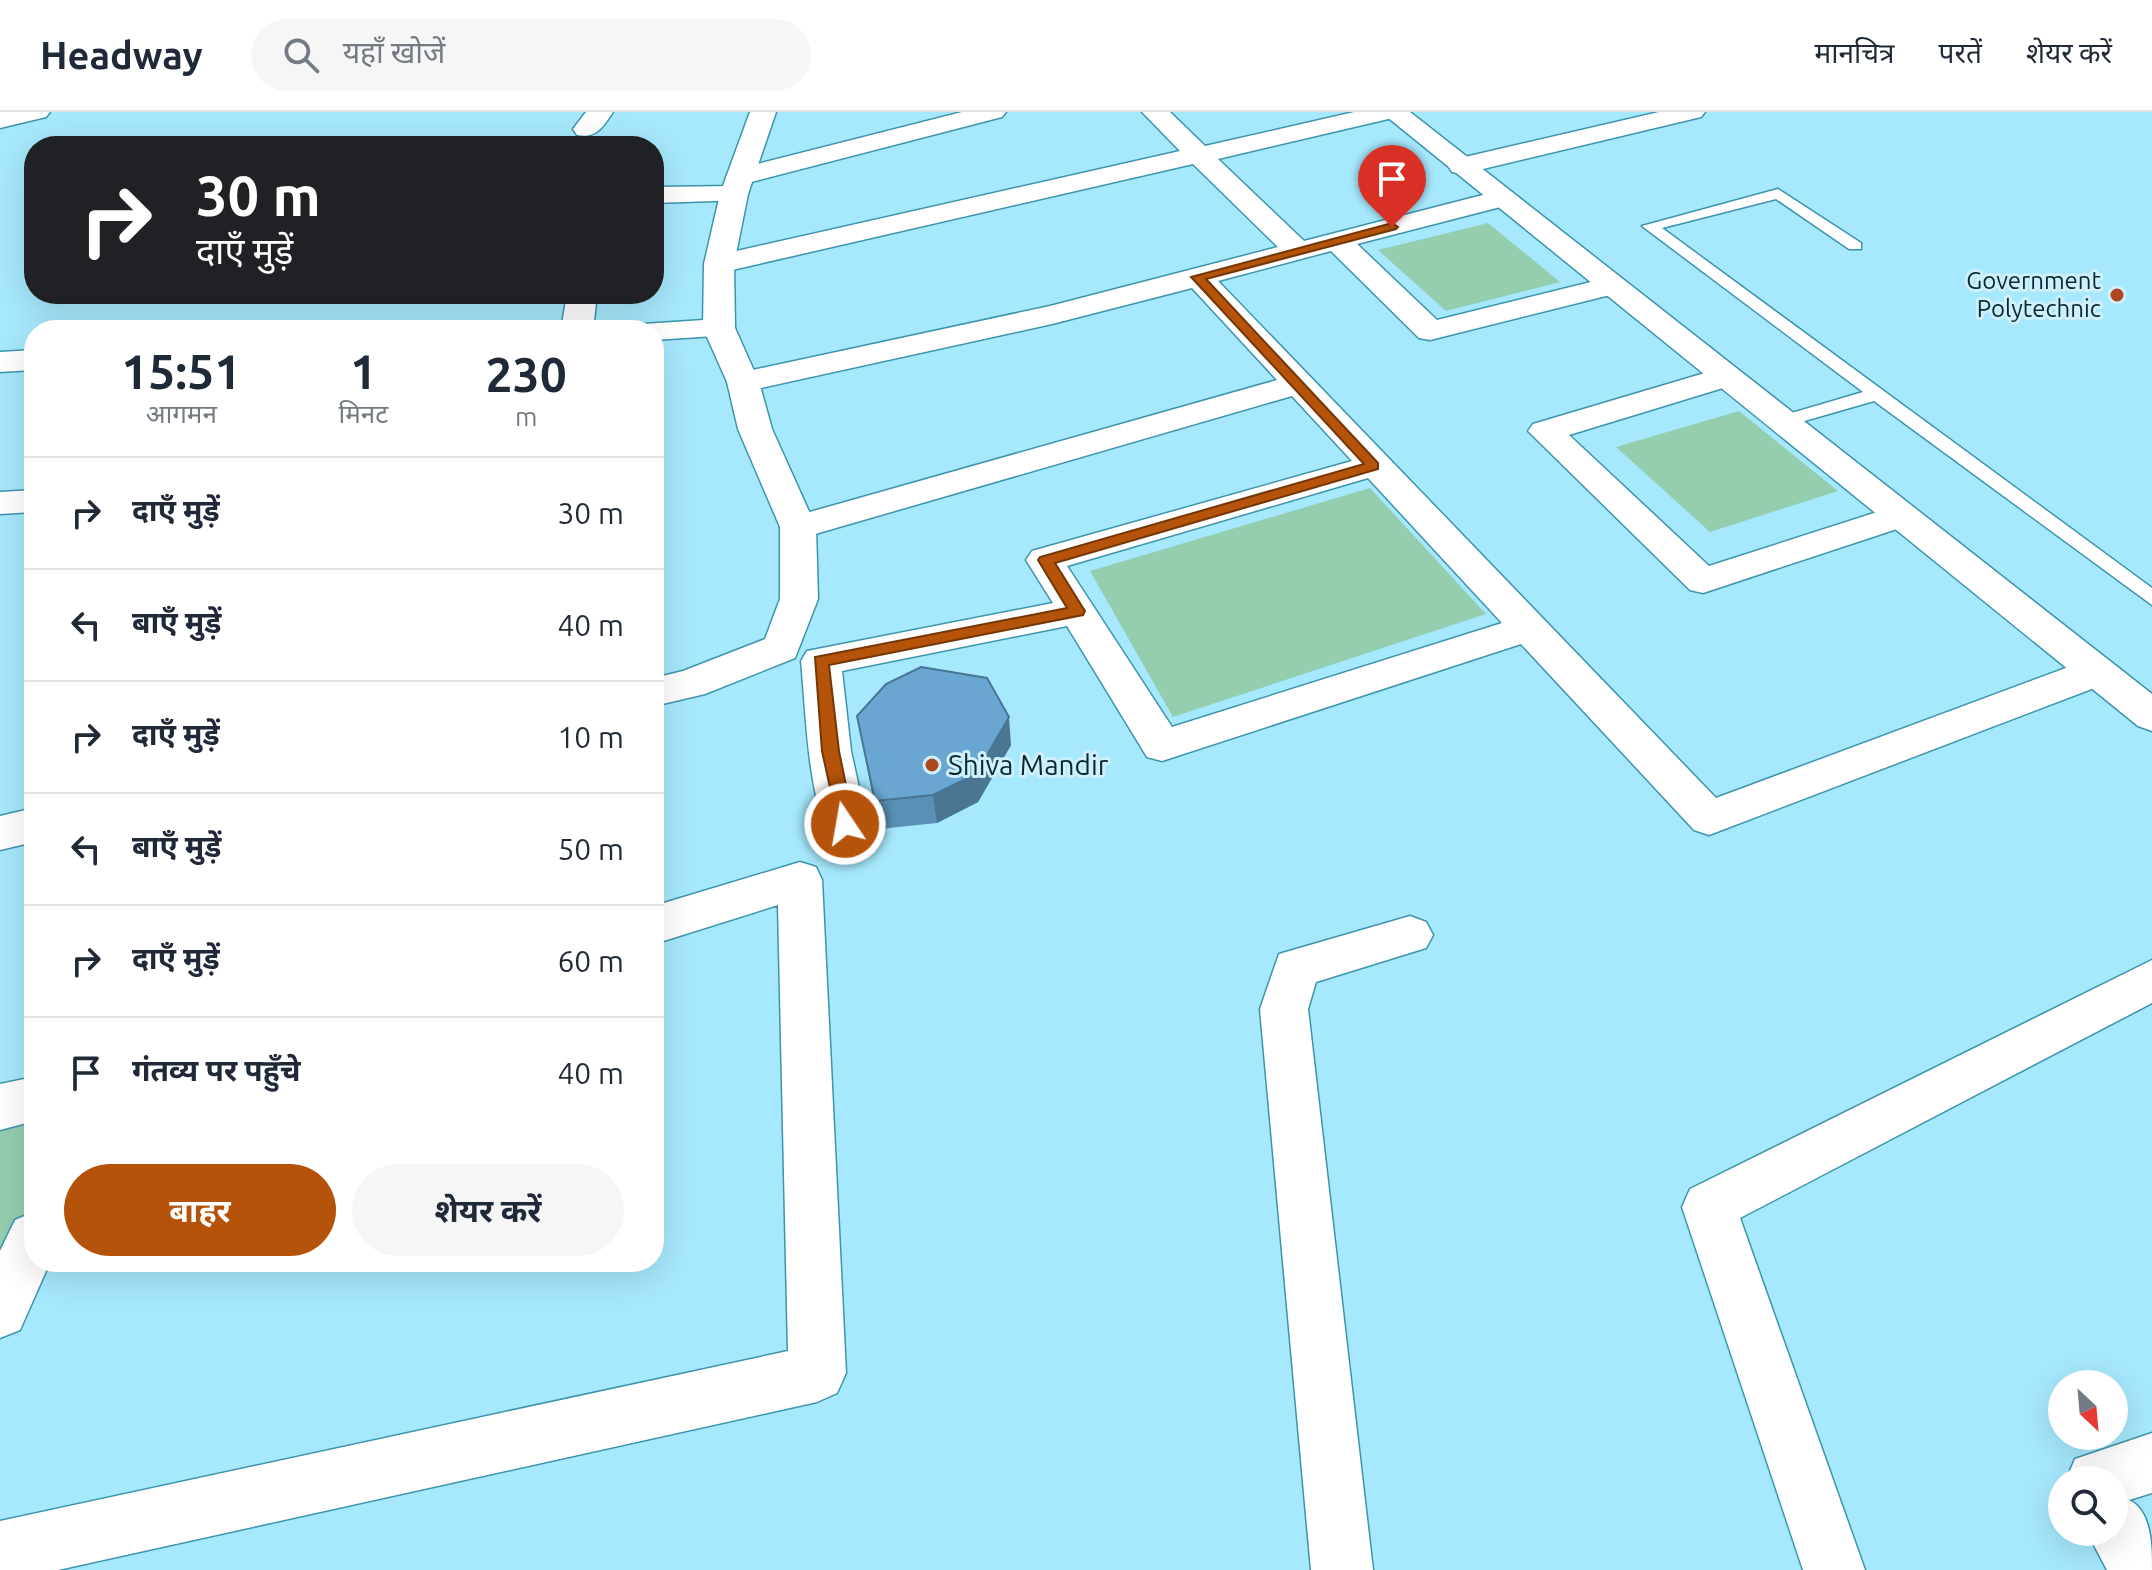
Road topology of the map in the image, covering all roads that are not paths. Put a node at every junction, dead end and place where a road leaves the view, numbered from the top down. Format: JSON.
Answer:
{"nodes":[{"id":1,"x":37,"y":112,"type":"edge"},
{"id":2,"x":763,"y":112,"type":"edge"},
{"id":3,"x":993,"y":112,"type":"edge"},
{"id":4,"x":1155,"y":112,"type":"edge"},
{"id":5,"x":1391,"y":112,"type":"edge"},
{"id":6,"x":1692,"y":112,"type":"edge"},
{"id":7,"x":0,"y":120,"type":"edge"},
{"id":8,"x":1197,"y":157,"type":"junction"},
{"id":9,"x":1462,"y":166,"type":"junction"},
{"id":10,"x":737,"y":186,"type":"junction"},
{"id":11,"x":664,"y":194,"type":"edge"},
{"id":12,"x":1502,"y":198,"type":"junction"},
{"id":13,"x":1337,"y":241,"type":"junction"},
{"id":14,"x":1855,"y":246,"type":"dead end"},
{"id":15,"x":1298,"y":251,"type":"junction"},
{"id":16,"x":719,"y":264,"type":"junction"},
{"id":17,"x":1198,"y":277,"type":"junction"},
{"id":18,"x":1611,"y":286,"type":"junction"},
{"id":19,"x":719,"y":328,"type":"junction"},
{"id":20,"x":664,"y":331,"type":"edge"},
{"id":21,"x":24,"y":361,"type":"edge"},
{"id":22,"x":0,"y":362,"type":"edge"},
{"id":23,"x":1725,"y":377,"type":"junction"},
{"id":24,"x":743,"y":382,"type":"junction"},
{"id":25,"x":1297,"y":384,"type":"junction"},
{"id":26,"x":1877,"y":394,"type":"junction"},
{"id":27,"x":1781,"y":422,"type":"junction"},
{"id":28,"x":1373,"y":466,"type":"junction"},
{"id":29,"x":24,"y":502,"type":"edge"},
{"id":30,"x":0,"y":503,"type":"edge"},
{"id":31,"x":1899,"y":516,"type":"junction"},
{"id":32,"x":798,"y":527,"type":"junction"},
{"id":33,"x":2152,"y":598,"type":"edge"},
{"id":34,"x":1077,"y":611,"type":"junction"},
{"id":35,"x":1528,"y":628,"type":"junction"},
{"id":36,"x":2096,"y":672,"type":"junction"},
{"id":37,"x":664,"y":690,"type":"edge"},
{"id":38,"x":2152,"y":716,"type":"edge"},
{"id":39,"x":845,"y":824,"type":"dead end"},
{"id":40,"x":24,"y":827,"type":"edge"},
{"id":41,"x":0,"y":833,"type":"edge"},
{"id":42,"x":664,"y":922,"type":"edge"},
{"id":43,"x":1410,"y":935,"type":"dead end"},
{"id":44,"x":2152,"y":980,"type":"edge"},
{"id":45,"x":24,"y":1101,"type":"edge"},
{"id":46,"x":0,"y":1107,"type":"edge"},
{"id":47,"x":24,"y":1259,"type":"edge"},
{"id":48,"x":0,"y":1311,"type":"edge"},
{"id":49,"x":2152,"y":1463,"type":"edge"},
{"id":50,"x":2128,"y":1470,"type":"edge"},
{"id":51,"x":2127,"y":1546,"type":"edge"},
{"id":52,"x":0,"y":1552,"type":"edge"},
{"id":53,"x":1342,"y":1570,"type":"edge"},
{"id":54,"x":1834,"y":1570,"type":"edge"},
{"id":55,"x":2142,"y":1570,"type":"edge"}],
"edges":[{"from":1,"to":7,"type":"street"},
{"from":2,"to":10,"type":"street"},
{"from":3,"to":10,"type":"street"},
{"from":4,"to":8,"type":"street"},
{"from":5,"to":8,"type":"street"},
{"from":5,"to":9,"type":"street"},
{"from":6,"to":9,"type":"street"},
{"from":8,"to":15,"type":"street"},
{"from":8,"to":16,"type":"street"},
{"from":9,"to":12,"type":"street"},
{"from":10,"to":11,"type":"street"},
{"from":10,"to":16,"type":"street"},
{"from":12,"to":13,"type":"street"},
{"from":12,"to":18,"type":"street"},
{"from":13,"to":15,"type":"street"},
{"from":13,"to":18,"type":"street"},
{"from":14,"to":26,"type":"lane"},
{"from":15,"to":17,"type":"street"},
{"from":16,"to":19,"type":"street"},
{"from":17,"to":24,"type":"street"},
{"from":17,"to":25,"type":"street"},
{"from":18,"to":23,"type":"street"},
{"from":19,"to":20,"type":"street"},
{"from":19,"to":24,"type":"street"},
{"from":21,"to":22,"type":"street"},
{"from":23,"to":27,"type":"street"},
{"from":23,"to":31,"type":"street"},
{"from":24,"to":32,"type":"street"},
{"from":25,"to":28,"type":"street"},
{"from":25,"to":32,"type":"street"},
{"from":26,"to":27,"type":"lane"},
{"from":26,"to":33,"type":"lane"},
{"from":27,"to":31,"type":"street"},
{"from":28,"to":34,"type":"street"},
{"from":28,"to":35,"type":"street"},
{"from":29,"to":30,"type":"street"},
{"from":31,"to":36,"type":"street"},
{"from":32,"to":37,"type":"street"},
{"from":34,"to":35,"type":"street"},
{"from":34,"to":39,"type":"street"},
{"from":35,"to":36,"type":"street"},
{"from":36,"to":38,"type":"street"},
{"from":40,"to":41,"type":"street"},
{"from":42,"to":52,"type":"street"},
{"from":43,"to":53,"type":"street"},
{"from":44,"to":54,"type":"street"},
{"from":45,"to":46,"type":"street"},
{"from":47,"to":48,"type":"street"},
{"from":49,"to":50,"type":"street"},
{"from":51,"to":55,"type":"street"}]}
